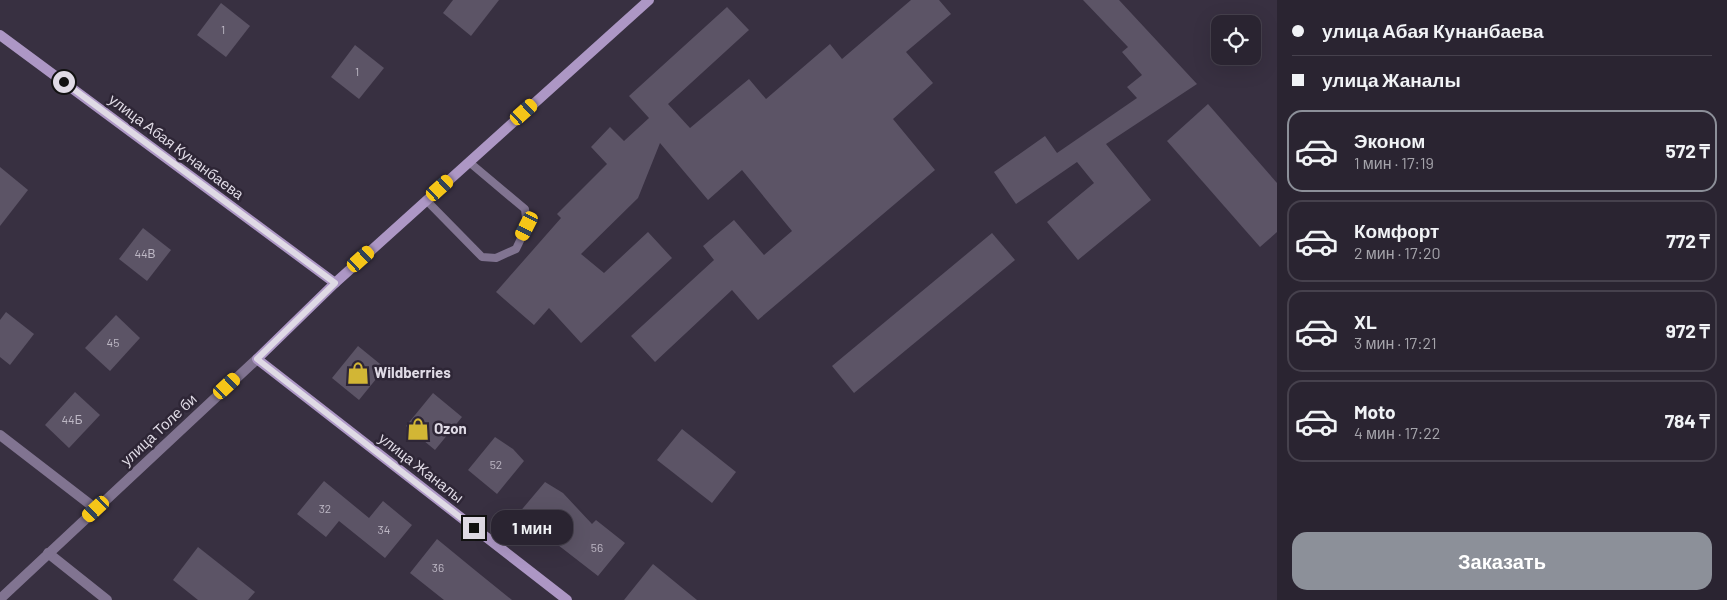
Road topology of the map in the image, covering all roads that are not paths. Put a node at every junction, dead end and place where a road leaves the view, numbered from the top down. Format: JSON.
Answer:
{"nodes":[{"id":1,"x":649,"y":0,"type":"edge"},
{"id":2,"x":0,"y":35,"type":"edge"},
{"id":3,"x":469,"y":162,"type":"junction"},
{"id":4,"x":426,"y":200,"type":"junction"},
{"id":5,"x":335,"y":283,"type":"junction"},
{"id":6,"x":257,"y":359,"type":"junction"},
{"id":7,"x":0,"y":436,"type":"edge"},
{"id":8,"x":96,"y":509,"type":"junction"},
{"id":9,"x":48,"y":553,"type":"junction"},
{"id":10,"x":0,"y":599,"type":"edge"},
{"id":11,"x":107,"y":600,"type":"edge"},
{"id":12,"x":567,"y":600,"type":"edge"}],
"edges":[{"from":1,"to":3,"type":"street","name":"улица Толе би"},
{"from":2,"to":5,"type":"street","name":"улица Абая Кунанбаева"},
{"from":3,"to":4,"type":"street","name":"улица Толе би"},
{"from":3,"to":4,"type":"lane"},
{"from":4,"to":5,"type":"street","name":"улица Толе би"},
{"from":5,"to":6,"type":"street","name":"улица Толе би"},
{"from":6,"to":8,"type":"street","name":"улица Толе би"},
{"from":6,"to":12,"type":"street","name":"улица Жаналы"},
{"from":7,"to":8,"type":"street"},
{"from":8,"to":9,"type":"street","name":"улица Толе би"},
{"from":9,"to":10,"type":"street","name":"улица Толе би"},
{"from":9,"to":11,"type":"street"}]}
